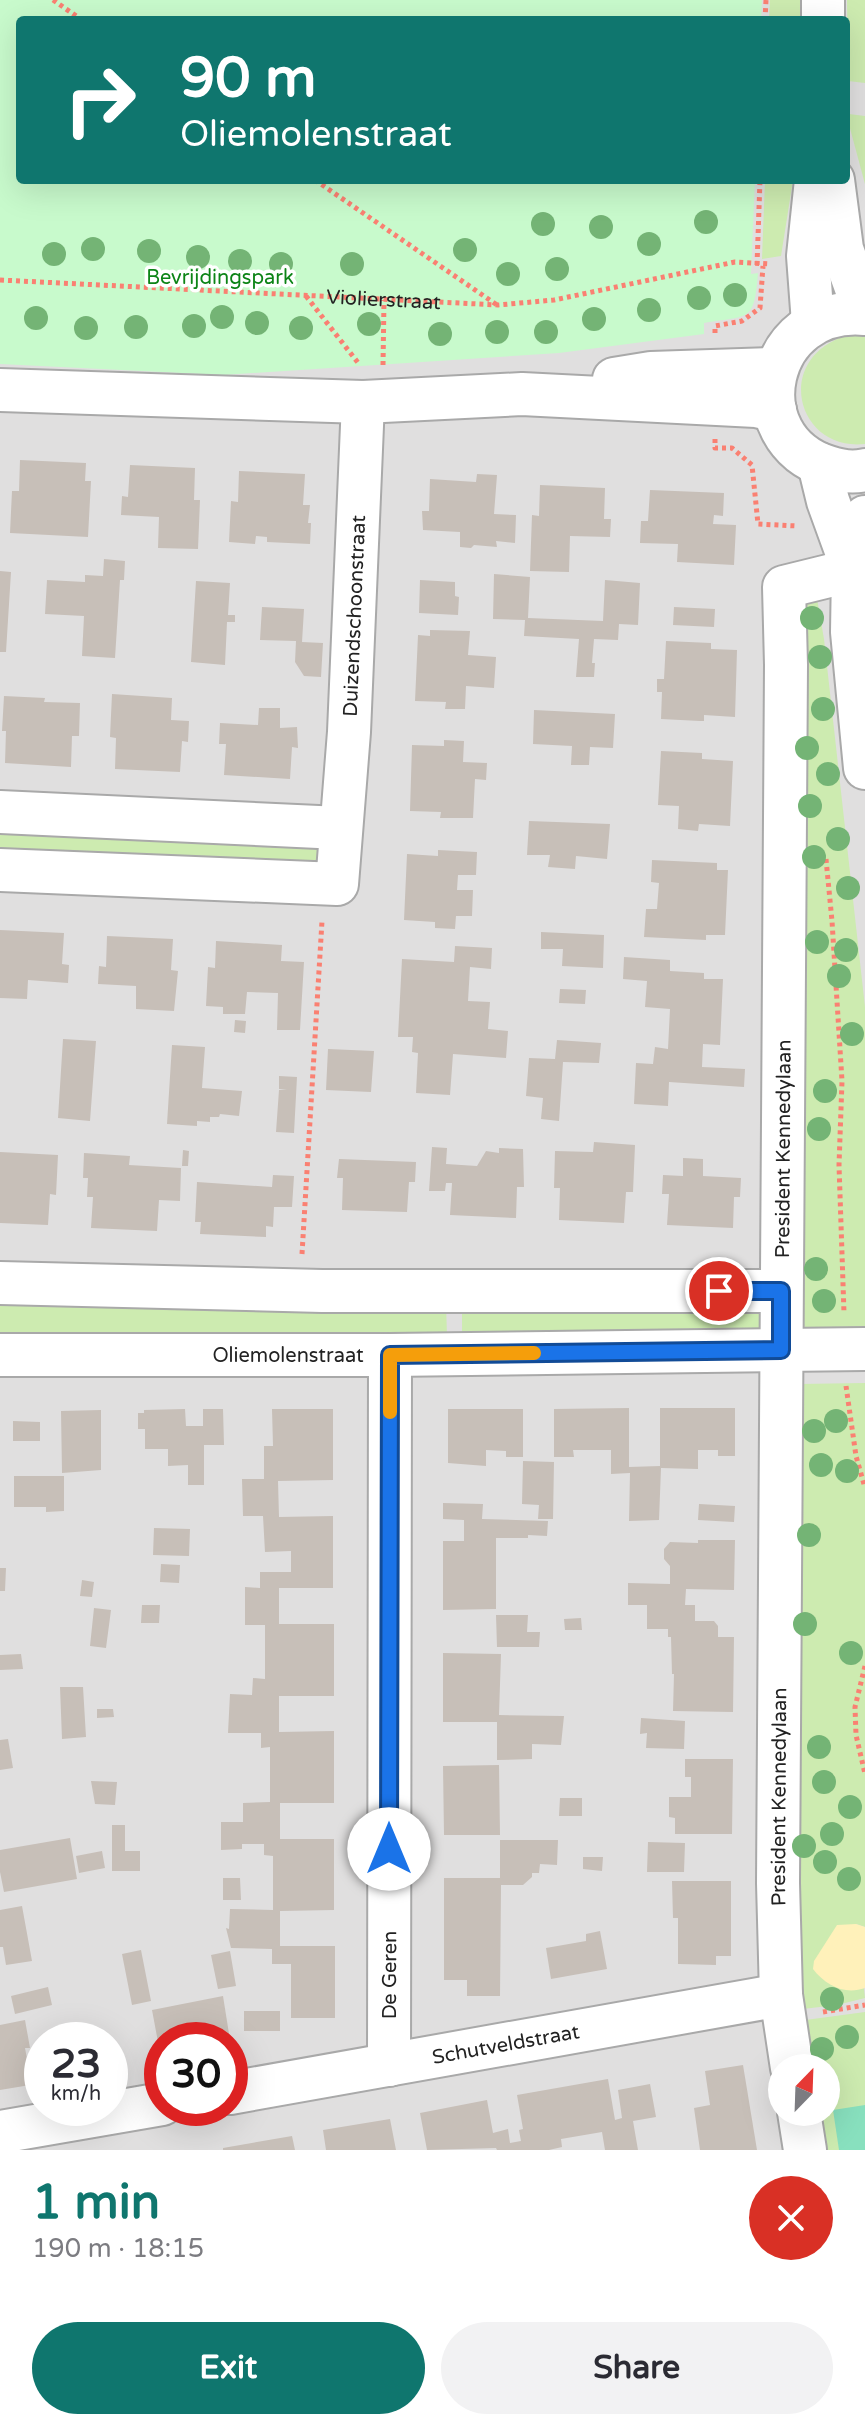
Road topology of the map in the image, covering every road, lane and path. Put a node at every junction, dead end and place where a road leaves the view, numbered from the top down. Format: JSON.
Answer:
{"nodes":[{"id":1,"x":53,"y":0,"type":"edge"},
{"id":2,"x":76,"y":16,"type":"edge"},
{"id":3,"x":321,"y":184,"type":"edge"},
{"id":4,"x":760,"y":184,"type":"edge"},
{"id":5,"x":816,"y":184,"type":"edge"},
{"id":6,"x":834,"y":184,"type":"edge"},
{"id":7,"x":0,"y":280,"type":"edge"},
{"id":8,"x":306,"y":295,"type":"junction"},
{"id":9,"x":384,"y":300,"type":"junction"},
{"id":10,"x":498,"y":305,"type":"junction"},
{"id":11,"x":865,"y":314,"type":"edge"},
{"id":12,"x":813,"y":323,"type":"junction"},
{"id":13,"x":776,"y":369,"type":"junction"},
{"id":14,"x":0,"y":390,"type":"edge"},
{"id":15,"x":522,"y":394,"type":"junction"},
{"id":16,"x":376,"y":401,"type":"junction"},
{"id":17,"x":775,"y":410,"type":"junction"},
{"id":18,"x":819,"y":464,"type":"junction"},
{"id":19,"x":865,"y":470,"type":"edge"},
{"id":20,"x":865,"y":517,"type":"edge"},
{"id":21,"x":853,"y":570,"type":"junction"},
{"id":22,"x":865,"y":768,"type":"edge"},
{"id":23,"x":0,"y":812,"type":"edge"},
{"id":24,"x":340,"y":828,"type":"junction"},
{"id":25,"x":825,"y":845,"type":"dead end"},
{"id":26,"x":0,"y":870,"type":"edge"},
{"id":27,"x":325,"y":884,"type":"junction"},
{"id":28,"x":0,"y":1283,"type":"edge"},
{"id":29,"x":300,"y":1290,"type":"junction"},
{"id":30,"x":781,"y":1291,"type":"junction"},
{"id":31,"x":856,"y":1349,"type":"edge"},
{"id":32,"x":781,"y":1350,"type":"junction"},
{"id":33,"x":0,"y":1355,"type":"edge"},
{"id":34,"x":390,"y":1355,"type":"junction"},
{"id":35,"x":865,"y":1488,"type":"edge"},
{"id":36,"x":865,"y":1666,"type":"edge"},
{"id":37,"x":865,"y":1774,"type":"edge"},
{"id":38,"x":781,"y":1995,"type":"junction"},
{"id":39,"x":790,"y":2054,"type":"edge"},
{"id":40,"x":389,"y":2065,"type":"junction"},
{"id":41,"x":248,"y":2090,"type":"edge"},
{"id":42,"x":144,"y":2107,"type":"edge"},
{"id":43,"x":801,"y":2126,"type":"edge"},
{"id":44,"x":0,"y":2132,"type":"edge"},
{"id":45,"x":805,"y":2150,"type":"edge"}],
"edges":[{"from":1,"to":2,"type":"path"},
{"from":3,"to":10,"type":"path"},
{"from":4,"to":10,"type":"path","name":"Violierstraat"},
{"from":5,"to":12,"type":"street"},
{"from":6,"to":11,"type":"street"},
{"from":7,"to":8,"type":"path","name":"Violierstraat"},
{"from":8,"to":9,"type":"path","name":"Violierstraat"},
{"from":8,"to":16,"type":"path"},
{"from":9,"to":10,"type":"path","name":"Violierstraat"},
{"from":9,"to":16,"type":"path"},
{"from":11,"to":12,"type":"street"},
{"from":12,"to":13,"type":"street"},
{"from":13,"to":15,"type":"street"},
{"from":13,"to":17,"type":"street"},
{"from":14,"to":16,"type":"street"},
{"from":15,"to":16,"type":"street"},
{"from":15,"to":17,"type":"street"},
{"from":16,"to":24,"type":"street","name":"Duizendschoonstraat"},
{"from":17,"to":18,"type":"street"},
{"from":18,"to":19,"type":"street"},
{"from":18,"to":21,"type":"street"},
{"from":20,"to":21,"type":"street"},
{"from":21,"to":22,"type":"street"},
{"from":21,"to":30,"type":"street","name":"President Kennedylaan"},
{"from":23,"to":24,"type":"street"},
{"from":24,"to":27,"type":"street","name":"Duizendschoonstraat"},
{"from":25,"to":31,"type":"path"},
{"from":26,"to":27,"type":"street"},
{"from":27,"to":29,"type":"path"},
{"from":28,"to":29,"type":"street"},
{"from":29,"to":30,"type":"street"},
{"from":30,"to":32,"type":"street","name":"President Kennedylaan"},
{"from":31,"to":32,"type":"street","name":"Oliemolenstraat"},
{"from":31,"to":35,"type":"path"},
{"from":32,"to":34,"type":"street","name":"Oliemolenstraat"},
{"from":32,"to":38,"type":"street","name":"President Kennedylaan"},
{"from":33,"to":34,"type":"street","name":"Oliemolenstraat"},
{"from":34,"to":40,"type":"street","name":"De Geren"},
{"from":36,"to":37,"type":"path"},
{"from":38,"to":39,"type":"street","name":"President Kennedylaan"},
{"from":38,"to":40,"type":"street","name":"Schutveldstraat"},
{"from":40,"to":41,"type":"street","name":"Schutveldstraat"},
{"from":42,"to":44,"type":"street"},
{"from":43,"to":45,"type":"street"}]}
